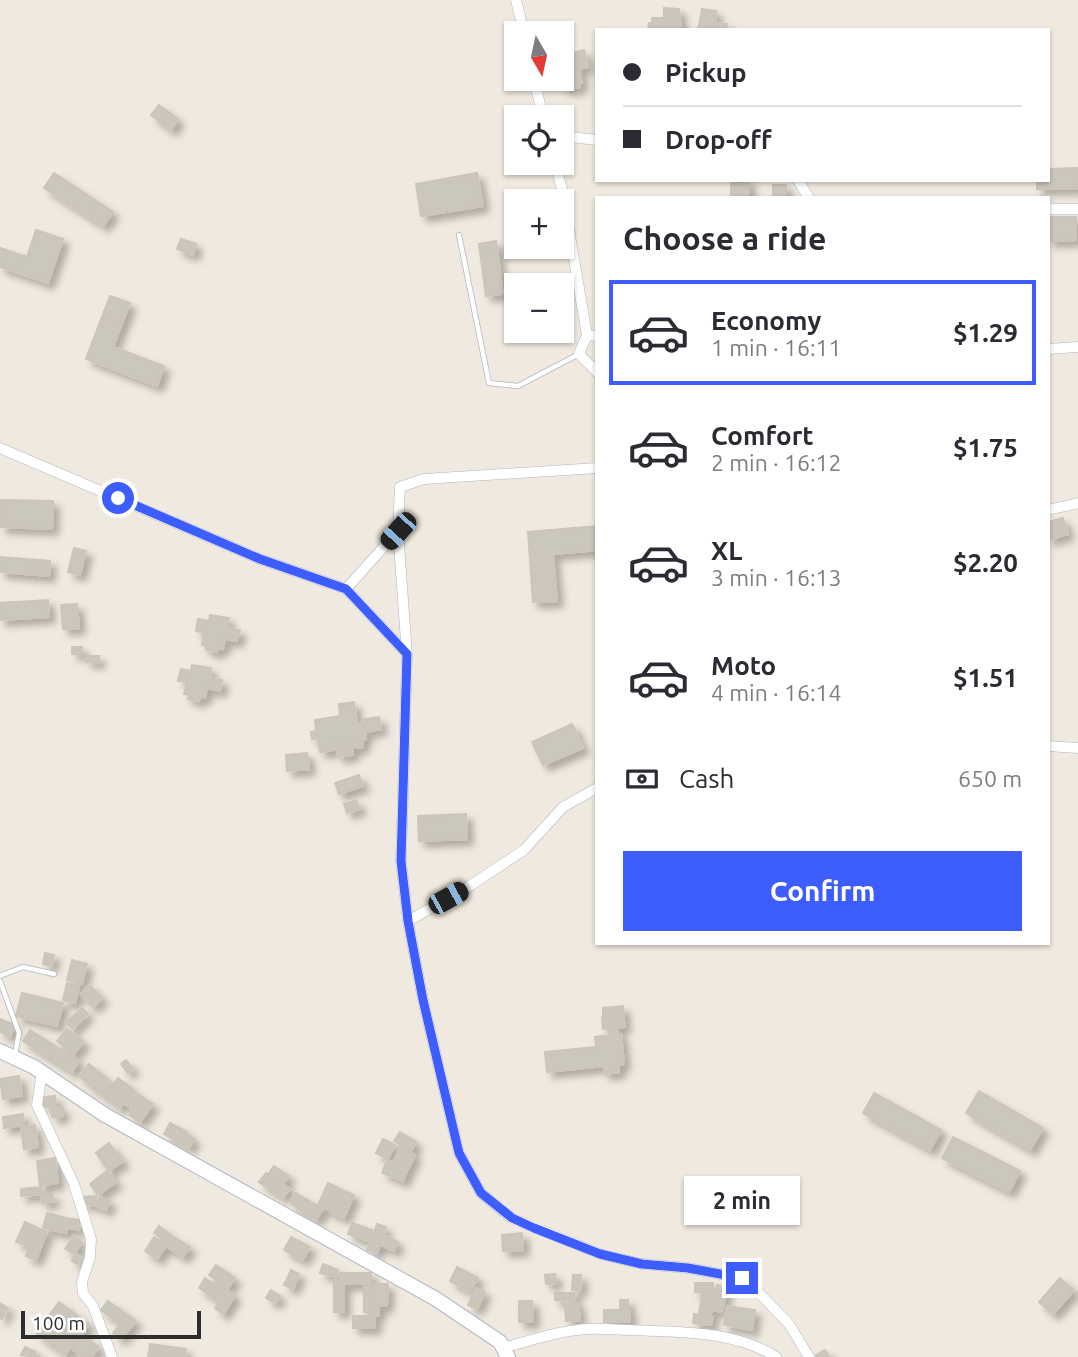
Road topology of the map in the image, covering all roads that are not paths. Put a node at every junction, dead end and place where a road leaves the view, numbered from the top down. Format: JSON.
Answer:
{"nodes":[{"id":1,"x":516,"y":0,"type":"edge"},
{"id":2,"x":521,"y":21,"type":"edge"},
{"id":3,"x":574,"y":137,"type":"edge"},
{"id":4,"x":595,"y":140,"type":"edge"},
{"id":5,"x":558,"y":175,"type":"edge"},
{"id":6,"x":1050,"y":209,"type":"edge"},
{"id":7,"x":1078,"y":209,"type":"edge"},
{"id":8,"x":459,"y":235,"type":"dead end"},
{"id":9,"x":592,"y":336,"type":"edge"},
{"id":10,"x":1078,"y":347,"type":"edge"},
{"id":11,"x":1050,"y":349,"type":"edge"},
{"id":12,"x":579,"y":354,"type":"junction"},
{"id":13,"x":595,"y":370,"type":"edge"},
{"id":14,"x":0,"y":448,"type":"edge"},
{"id":15,"x":595,"y":468,"type":"edge"},
{"id":16,"x":1078,"y":503,"type":"edge"},
{"id":17,"x":1050,"y":510,"type":"edge"},
{"id":18,"x":398,"y":531,"type":"junction"},
{"id":19,"x":346,"y":589,"type":"junction"},
{"id":20,"x":407,"y":654,"type":"junction"},
{"id":21,"x":1050,"y":746,"type":"edge"},
{"id":22,"x":1078,"y":748,"type":"edge"},
{"id":23,"x":595,"y":789,"type":"edge"},
{"id":24,"x":408,"y":921,"type":"junction"},
{"id":25,"x":54,"y":974,"type":"dead end"},
{"id":26,"x":0,"y":976,"type":"edge"},
{"id":27,"x":0,"y":981,"type":"edge"},
{"id":28,"x":0,"y":1051,"type":"edge"},
{"id":29,"x":14,"y":1058,"type":"junction"},
{"id":30,"x":42,"y":1072,"type":"junction"},
{"id":31,"x":505,"y":1353,"type":"edge"},
{"id":32,"x":112,"y":1357,"type":"edge"},
{"id":33,"x":776,"y":1357,"type":"edge"},
{"id":34,"x":809,"y":1357,"type":"edge"}],
"edges":[{"from":1,"to":2,"type":"street"},
{"from":3,"to":4,"type":"street"},
{"from":5,"to":9,"type":"street"},
{"from":6,"to":7,"type":"street"},
{"from":8,"to":12,"type":"lane"},
{"from":9,"to":12,"type":"street"},
{"from":10,"to":11,"type":"street"},
{"from":12,"to":13,"type":"street"},
{"from":14,"to":19,"type":"street"},
{"from":15,"to":18,"type":"street"},
{"from":16,"to":17,"type":"street"},
{"from":18,"to":19,"type":"street"},
{"from":18,"to":20,"type":"street"},
{"from":19,"to":20,"type":"street"},
{"from":20,"to":24,"type":"street"},
{"from":21,"to":22,"type":"street"},
{"from":23,"to":24,"type":"street"},
{"from":24,"to":34,"type":"street"},
{"from":25,"to":26,"type":"lane"},
{"from":27,"to":29,"type":"lane"},
{"from":28,"to":29,"type":"street"},
{"from":29,"to":30,"type":"street"},
{"from":30,"to":31,"type":"street"},
{"from":30,"to":32,"type":"street"},
{"from":31,"to":33,"type":"street"}]}
